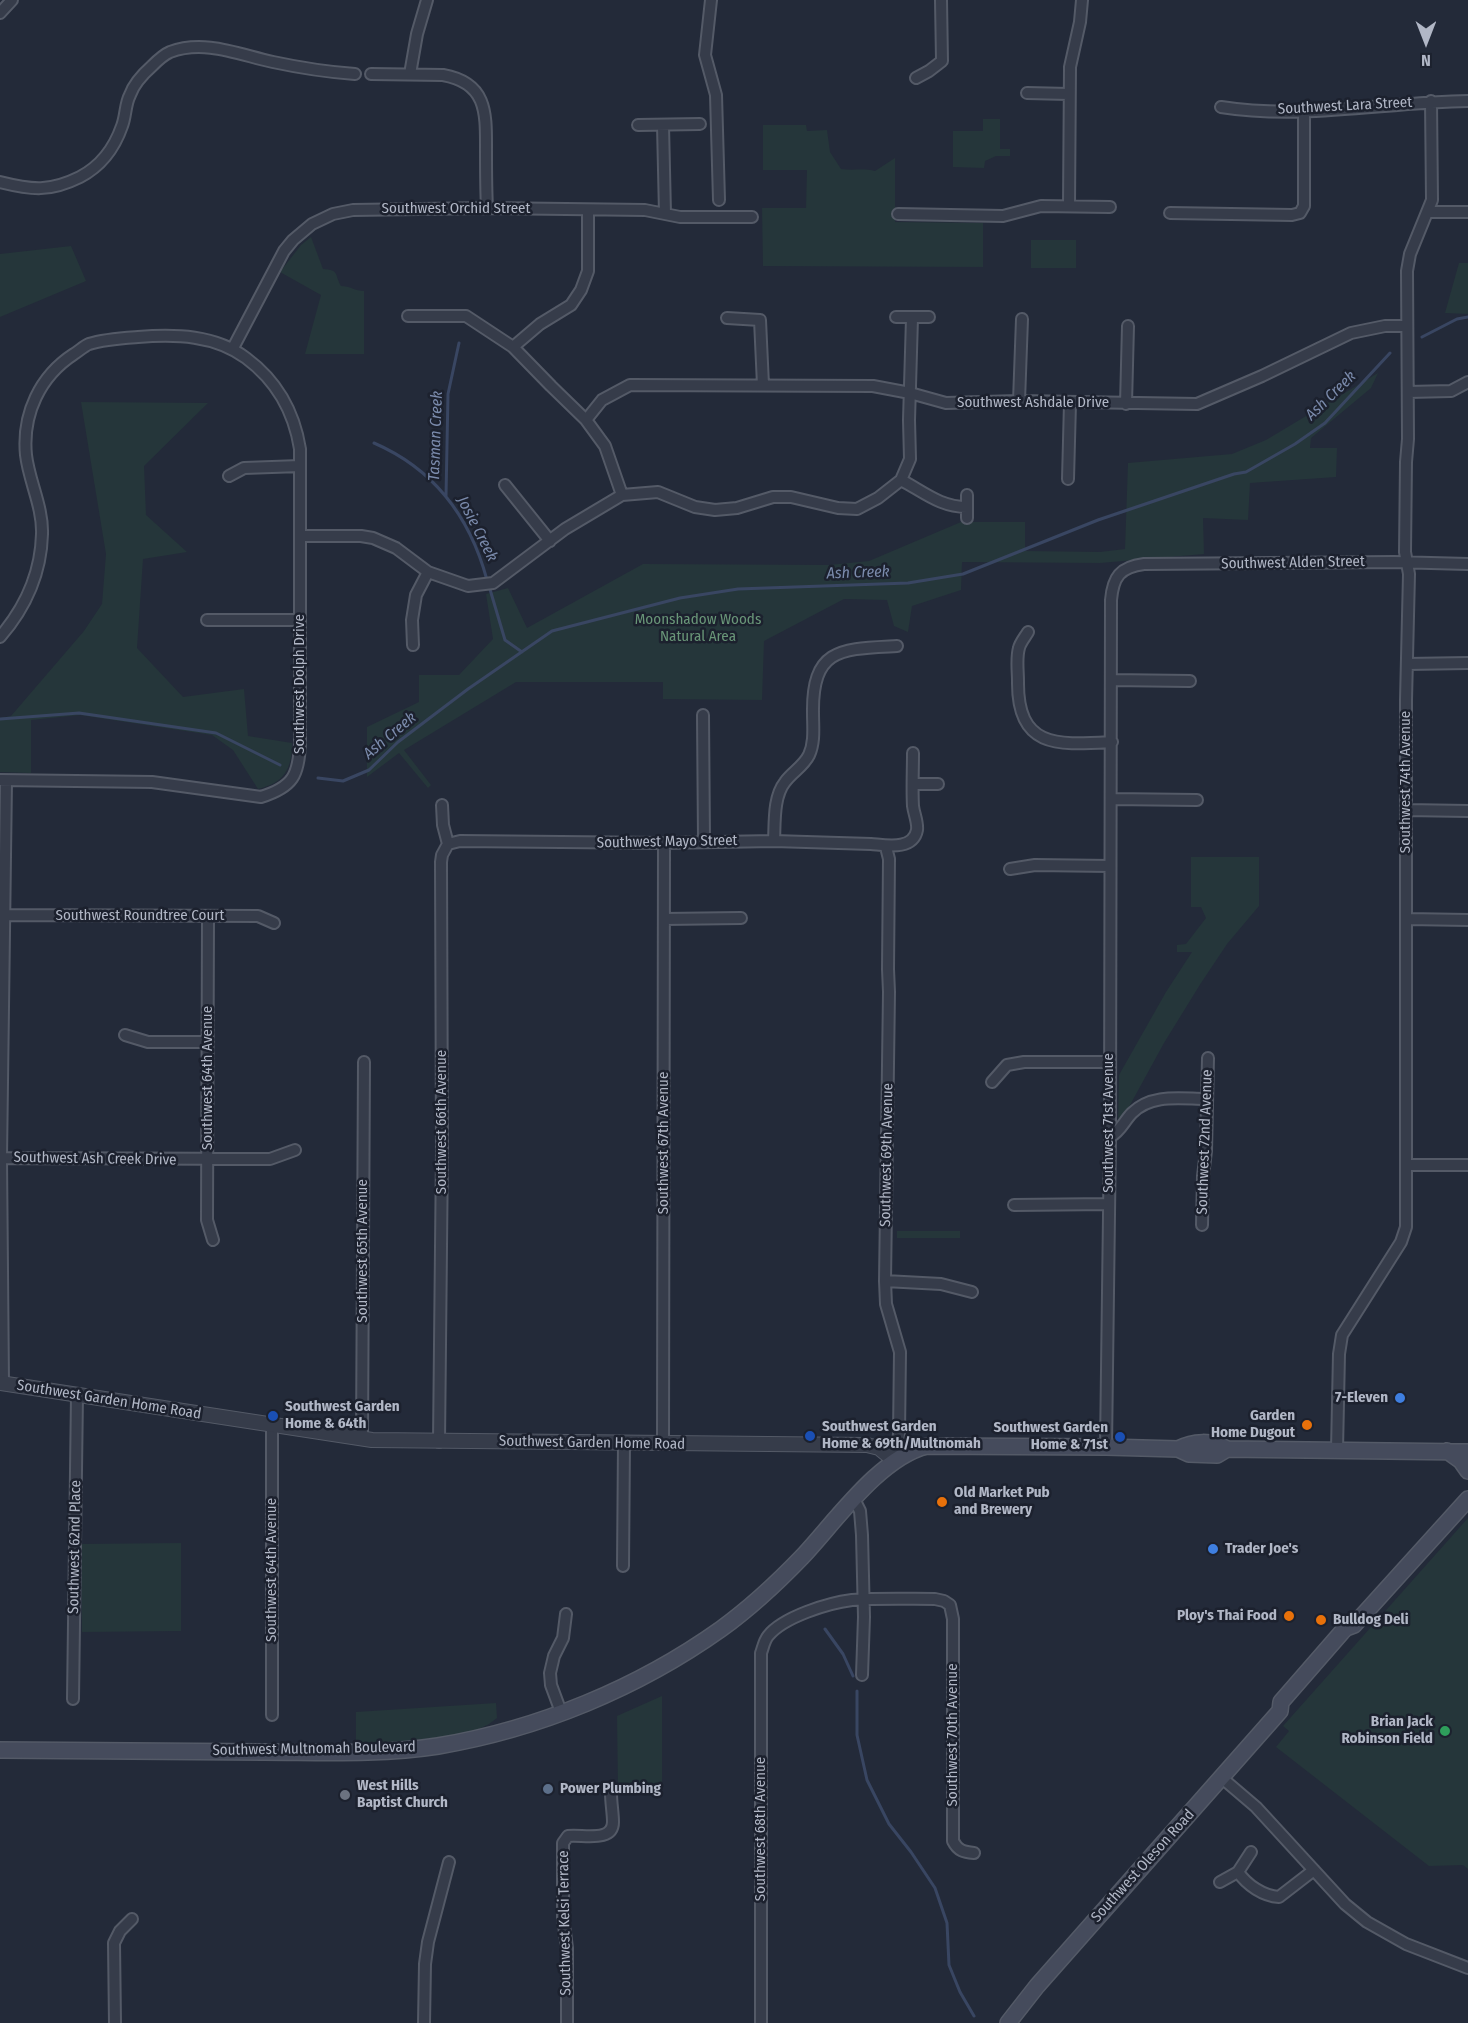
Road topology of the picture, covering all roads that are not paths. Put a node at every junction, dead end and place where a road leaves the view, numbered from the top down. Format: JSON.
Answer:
{"nodes":[{"id":1,"x":12,"y":0,"type":"edge"},
{"id":2,"x":427,"y":0,"type":"edge"},
{"id":3,"x":711,"y":0,"type":"edge"},
{"id":4,"x":941,"y":0,"type":"edge"},
{"id":5,"x":1082,"y":0,"type":"edge"},
{"id":6,"x":0,"y":13,"type":"edge"},
{"id":7,"x":355,"y":74,"type":"dead end"},
{"id":8,"x":371,"y":74,"type":"dead end"},
{"id":9,"x":410,"y":74,"type":"junction"},
{"id":10,"x":916,"y":78,"type":"dead end"},
{"id":11,"x":1027,"y":93,"type":"dead end"},
{"id":12,"x":1069,"y":94,"type":"junction"},
{"id":13,"x":1468,"y":100,"type":"edge"},
{"id":14,"x":1431,"y":101,"type":"junction"},
{"id":15,"x":1221,"y":106,"type":"dead end"},
{"id":16,"x":1304,"y":111,"type":"junction"},
{"id":17,"x":663,"y":124,"type":"junction"},
{"id":18,"x":700,"y":124,"type":"dead end"},
{"id":19,"x":638,"y":125,"type":"dead end"},
{"id":20,"x":0,"y":182,"type":"edge"},
{"id":21,"x":719,"y":200,"type":"dead end"},
{"id":22,"x":1069,"y":206,"type":"junction"},
{"id":23,"x":1110,"y":207,"type":"dead end"},
{"id":24,"x":487,"y":208,"type":"junction"},
{"id":25,"x":588,"y":210,"type":"junction"},
{"id":26,"x":1429,"y":212,"type":"junction"},
{"id":27,"x":1468,"y":212,"type":"edge"},
{"id":28,"x":1170,"y":213,"type":"dead end"},
{"id":29,"x":665,"y":214,"type":"junction"},
{"id":30,"x":898,"y":214,"type":"dead end"},
{"id":31,"x":752,"y":217,"type":"dead end"},
{"id":32,"x":408,"y":316,"type":"dead end"},
{"id":33,"x":896,"y":317,"type":"dead end"},
{"id":34,"x":929,"y":317,"type":"dead end"},
{"id":35,"x":727,"y":318,"type":"dead end"},
{"id":36,"x":912,"y":318,"type":"junction"},
{"id":37,"x":1022,"y":319,"type":"dead end"},
{"id":38,"x":1128,"y":326,"type":"dead end"},
{"id":39,"x":1407,"y":326,"type":"junction"},
{"id":40,"x":513,"y":347,"type":"junction"},
{"id":41,"x":233,"y":348,"type":"junction"},
{"id":42,"x":1468,"y":382,"type":"edge"},
{"id":43,"x":763,"y":385,"type":"junction"},
{"id":44,"x":1408,"y":392,"type":"junction"},
{"id":45,"x":910,"y":393,"type":"junction"},
{"id":46,"x":1019,"y":400,"type":"junction"},
{"id":47,"x":1070,"y":403,"type":"junction"},
{"id":48,"x":1126,"y":404,"type":"junction"},
{"id":49,"x":586,"y":420,"type":"junction"},
{"id":50,"x":300,"y":466,"type":"junction"},
{"id":51,"x":229,"y":476,"type":"dead end"},
{"id":52,"x":1068,"y":479,"type":"dead end"},
{"id":53,"x":901,"y":480,"type":"junction"},
{"id":54,"x":505,"y":485,"type":"dead end"},
{"id":55,"x":622,"y":495,"type":"junction"},
{"id":56,"x":967,"y":495,"type":"dead end"},
{"id":57,"x":300,"y":536,"type":"junction"},
{"id":58,"x":550,"y":541,"type":"junction"},
{"id":59,"x":1407,"y":563,"type":"junction"},
{"id":60,"x":1468,"y":564,"type":"edge"},
{"id":61,"x":428,"y":572,"type":"junction"},
{"id":62,"x":1120,"y":573,"type":"joint"},
{"id":63,"x":300,"y":620,"type":"junction"},
{"id":64,"x":207,"y":621,"type":"dead end"},
{"id":65,"x":1028,"y":632,"type":"dead end"},
{"id":66,"x":0,"y":637,"type":"edge"},
{"id":67,"x":412,"y":645,"type":"dead end"},
{"id":68,"x":897,"y":646,"type":"dead end"},
{"id":69,"x":1468,"y":663,"type":"edge"},
{"id":70,"x":1407,"y":664,"type":"junction"},
{"id":71,"x":1111,"y":680,"type":"junction"},
{"id":72,"x":1190,"y":681,"type":"dead end"},
{"id":73,"x":703,"y":715,"type":"dead end"},
{"id":74,"x":1112,"y":742,"type":"junction"},
{"id":75,"x":913,"y":753,"type":"dead end"},
{"id":76,"x":3,"y":781,"type":"edge"},
{"id":77,"x":914,"y":784,"type":"junction"},
{"id":78,"x":939,"y":784,"type":"dead end"},
{"id":79,"x":1111,"y":799,"type":"junction"},
{"id":80,"x":1197,"y":800,"type":"dead end"},
{"id":81,"x":442,"y":805,"type":"dead end"},
{"id":82,"x":1406,"y":810,"type":"junction"},
{"id":83,"x":1468,"y":811,"type":"edge"},
{"id":84,"x":704,"y":841,"type":"junction"},
{"id":85,"x":774,"y":841,"type":"junction"},
{"id":86,"x":664,"y":843,"type":"junction"},
{"id":87,"x":448,"y":844,"type":"junction"},
{"id":88,"x":886,"y":847,"type":"junction"},
{"id":89,"x":1110,"y":866,"type":"junction"},
{"id":90,"x":1010,"y":869,"type":"dead end"},
{"id":91,"x":5,"y":915,"type":"junction"},
{"id":92,"x":208,"y":916,"type":"junction"},
{"id":93,"x":741,"y":918,"type":"dead end"},
{"id":94,"x":664,"y":919,"type":"junction"},
{"id":95,"x":1407,"y":919,"type":"junction"},
{"id":96,"x":1468,"y":920,"type":"edge"},
{"id":97,"x":274,"y":923,"type":"dead end"},
{"id":98,"x":125,"y":1035,"type":"dead end"},
{"id":99,"x":208,"y":1042,"type":"junction"},
{"id":100,"x":1208,"y":1058,"type":"dead end"},
{"id":101,"x":364,"y":1062,"type":"dead end"},
{"id":102,"x":1110,"y":1062,"type":"junction"},
{"id":103,"x":992,"y":1083,"type":"dead end"},
{"id":104,"x":1206,"y":1099,"type":"junction"},
{"id":105,"x":1110,"y":1137,"type":"junction"},
{"id":106,"x":295,"y":1150,"type":"dead end"},
{"id":107,"x":1,"y":1158,"type":"edge"},
{"id":108,"x":208,"y":1160,"type":"junction"},
{"id":109,"x":1407,"y":1165,"type":"junction"},
{"id":110,"x":1468,"y":1165,"type":"edge"},
{"id":111,"x":1109,"y":1204,"type":"junction"},
{"id":112,"x":1014,"y":1206,"type":"dead end"},
{"id":113,"x":1202,"y":1225,"type":"dead end"},
{"id":114,"x":213,"y":1240,"type":"dead end"},
{"id":115,"x":885,"y":1281,"type":"junction"},
{"id":116,"x":972,"y":1292,"type":"dead end"},
{"id":117,"x":2,"y":1383,"type":"edge"},
{"id":118,"x":77,"y":1395,"type":"junction"},
{"id":119,"x":272,"y":1425,"type":"junction"},
{"id":120,"x":362,"y":1439,"type":"junction"},
{"id":121,"x":439,"y":1442,"type":"junction"},
{"id":122,"x":624,"y":1443,"type":"junction"},
{"id":123,"x":663,"y":1444,"type":"junction"},
{"id":124,"x":1106,"y":1447,"type":"junction"},
{"id":125,"x":1337,"y":1450,"type":"junction"},
{"id":126,"x":1447,"y":1452,"type":"junction"},
{"id":127,"x":1468,"y":1452,"type":"edge"},
{"id":128,"x":895,"y":1461,"type":"junction"},
{"id":129,"x":1468,"y":1471,"type":"edge"},
{"id":130,"x":1468,"y":1484,"type":"edge"},
{"id":131,"x":854,"y":1499,"type":"junction"},
{"id":132,"x":1466,"y":1501,"type":"edge"},
{"id":133,"x":623,"y":1566,"type":"dead end"},
{"id":134,"x":862,"y":1600,"type":"junction"},
{"id":135,"x":566,"y":1614,"type":"dead end"},
{"id":136,"x":862,"y":1675,"type":"dead end"},
{"id":137,"x":73,"y":1699,"type":"dead end"},
{"id":138,"x":561,"y":1712,"type":"junction"},
{"id":139,"x":272,"y":1714,"type":"dead end"},
{"id":140,"x":0,"y":1750,"type":"edge"},
{"id":141,"x":1222,"y":1778,"type":"junction"},
{"id":142,"x":611,"y":1793,"type":"dead end"},
{"id":143,"x":1251,"y":1852,"type":"dead end"},
{"id":144,"x":974,"y":1853,"type":"dead end"},
{"id":145,"x":449,"y":1862,"type":"dead end"},
{"id":146,"x":1314,"y":1870,"type":"junction"},
{"id":147,"x":1238,"y":1872,"type":"junction"},
{"id":148,"x":1220,"y":1882,"type":"dead end"},
{"id":149,"x":132,"y":1919,"type":"dead end"},
{"id":150,"x":1468,"y":1968,"type":"edge"},
{"id":151,"x":1011,"y":2022,"type":"edge"},
{"id":152,"x":115,"y":2023,"type":"edge"},
{"id":153,"x":424,"y":2023,"type":"edge"},
{"id":154,"x":567,"y":2023,"type":"edge"},
{"id":155,"x":760,"y":2023,"type":"edge"}],
"edges":[{"from":1,"to":6,"type":"street"},
{"from":2,"to":9,"type":"street"},
{"from":3,"to":21,"type":"street"},
{"from":4,"to":10,"type":"street"},
{"from":5,"to":12,"type":"street"},
{"from":7,"to":20,"type":"street"},
{"from":8,"to":9,"type":"street"},
{"from":9,"to":24,"type":"street"},
{"from":11,"to":12,"type":"street"},
{"from":12,"to":22,"type":"street"},
{"from":13,"to":14,"type":"street","name":"Southwest Lara Street"},
{"from":14,"to":16,"type":"street","name":"Southwest Lara Street"},
{"from":14,"to":26,"type":"street","name":"Southwest 74th Avenue"},
{"from":15,"to":16,"type":"street","name":"Southwest Lara Street"},
{"from":16,"to":28,"type":"street"},
{"from":17,"to":18,"type":"street"},
{"from":17,"to":19,"type":"street"},
{"from":17,"to":29,"type":"street"},
{"from":22,"to":23,"type":"street"},
{"from":22,"to":30,"type":"street"},
{"from":24,"to":25,"type":"street","name":"Southwest Orchid Street"},
{"from":24,"to":41,"type":"street","name":"Southwest Orchid Street"},
{"from":25,"to":29,"type":"street","name":"Southwest Orchid Street"},
{"from":25,"to":40,"type":"street"},
{"from":26,"to":27,"type":"street"},
{"from":26,"to":39,"type":"street","name":"Southwest 74th Avenue"},
{"from":29,"to":31,"type":"street","name":"Southwest Orchid Street"},
{"from":32,"to":40,"type":"street"},
{"from":33,"to":36,"type":"street"},
{"from":34,"to":36,"type":"street"},
{"from":35,"to":43,"type":"street"},
{"from":36,"to":45,"type":"street"},
{"from":37,"to":46,"type":"street"},
{"from":38,"to":48,"type":"street"},
{"from":39,"to":44,"type":"street","name":"Southwest 74th Avenue"},
{"from":39,"to":48,"type":"street","name":"Southwest Ashdale Drive"},
{"from":40,"to":49,"type":"street"},
{"from":41,"to":50,"type":"street","name":"Southwest Dolph Drive"},
{"from":41,"to":66,"type":"street"},
{"from":42,"to":44,"type":"street"},
{"from":43,"to":45,"type":"street","name":"Southwest Ashdale Drive"},
{"from":43,"to":49,"type":"street","name":"Southwest Ashdale Drive"},
{"from":44,"to":59,"type":"street","name":"Southwest 74th Avenue"},
{"from":45,"to":46,"type":"street","name":"Southwest Ashdale Drive"},
{"from":45,"to":53,"type":"street"},
{"from":46,"to":47,"type":"street","name":"Southwest Ashdale Drive"},
{"from":47,"to":48,"type":"street","name":"Southwest Ashdale Drive"},
{"from":47,"to":52,"type":"street"},
{"from":49,"to":55,"type":"street"},
{"from":50,"to":51,"type":"street"},
{"from":50,"to":57,"type":"street","name":"Southwest Dolph Drive"},
{"from":53,"to":55,"type":"street"},
{"from":53,"to":56,"type":"street"},
{"from":54,"to":58,"type":"street"},
{"from":55,"to":58,"type":"street"},
{"from":57,"to":61,"type":"street"},
{"from":57,"to":63,"type":"street","name":"Southwest Dolph Drive"},
{"from":58,"to":61,"type":"street"},
{"from":59,"to":60,"type":"street","name":"Southwest Alden Street"},
{"from":59,"to":62,"type":"street","name":"Southwest Alden Street"},
{"from":59,"to":70,"type":"street","name":"Southwest 74th Avenue"},
{"from":61,"to":67,"type":"street"},
{"from":62,"to":71,"type":"street","name":"Southwest 71st Avenue"},
{"from":63,"to":64,"type":"street"},
{"from":63,"to":76,"type":"street","name":"Southwest Dolph Drive"},
{"from":65,"to":74,"type":"street"},
{"from":68,"to":85,"type":"street"},
{"from":69,"to":70,"type":"street"},
{"from":70,"to":82,"type":"street","name":"Southwest 74th Avenue"},
{"from":71,"to":72,"type":"street"},
{"from":71,"to":74,"type":"street","name":"Southwest 71st Avenue"},
{"from":73,"to":84,"type":"street"},
{"from":74,"to":79,"type":"street","name":"Southwest 71st Avenue"},
{"from":75,"to":77,"type":"street"},
{"from":76,"to":91,"type":"street"},
{"from":77,"to":78,"type":"street"},
{"from":77,"to":88,"type":"street"},
{"from":79,"to":80,"type":"street"},
{"from":79,"to":89,"type":"street","name":"Southwest 71st Avenue"},
{"from":81,"to":87,"type":"street","name":"Southwest 66th Avenue"},
{"from":82,"to":83,"type":"street"},
{"from":82,"to":95,"type":"street","name":"Southwest 74th Avenue"},
{"from":84,"to":85,"type":"street","name":"Southwest Mayo Street"},
{"from":84,"to":86,"type":"street","name":"Southwest Mayo Street"},
{"from":85,"to":88,"type":"street","name":"Southwest Mayo Street"},
{"from":86,"to":87,"type":"street","name":"Southwest Mayo Street"},
{"from":86,"to":94,"type":"street","name":"Southwest 67th Avenue"},
{"from":87,"to":121,"type":"street","name":"Southwest 66th Avenue"},
{"from":88,"to":115,"type":"street","name":"Southwest 69th Avenue"},
{"from":89,"to":90,"type":"street"},
{"from":89,"to":102,"type":"street","name":"Southwest 71st Avenue"},
{"from":91,"to":92,"type":"street","name":"Southwest Roundtree Court"},
{"from":91,"to":107,"type":"street"},
{"from":92,"to":97,"type":"street","name":"Southwest Roundtree Court"},
{"from":92,"to":99,"type":"street","name":"Southwest 64th Avenue"},
{"from":93,"to":94,"type":"street"},
{"from":94,"to":123,"type":"street","name":"Southwest 67th Avenue"},
{"from":95,"to":96,"type":"street"},
{"from":95,"to":109,"type":"street","name":"Southwest 74th Avenue"},
{"from":98,"to":99,"type":"street"},
{"from":99,"to":108,"type":"street","name":"Southwest 64th Avenue"},
{"from":100,"to":104,"type":"street","name":"Southwest 72nd Avenue"},
{"from":101,"to":120,"type":"street","name":"Southwest 65th Avenue"},
{"from":102,"to":103,"type":"street"},
{"from":102,"to":105,"type":"street","name":"Southwest 71st Avenue"},
{"from":104,"to":105,"type":"street"},
{"from":104,"to":113,"type":"street","name":"Southwest 72nd Avenue"},
{"from":105,"to":111,"type":"street","name":"Southwest 71st Avenue"},
{"from":106,"to":108,"type":"street","name":"Southwest Ash Creek Drive"},
{"from":107,"to":108,"type":"street","name":"Southwest Ash Creek Drive"},
{"from":107,"to":117,"type":"street"},
{"from":108,"to":114,"type":"street","name":"Southwest 64th Avenue"},
{"from":109,"to":110,"type":"street"},
{"from":109,"to":125,"type":"street","name":"Southwest 74th Avenue"},
{"from":111,"to":112,"type":"street"},
{"from":111,"to":124,"type":"street","name":"Southwest 71st Avenue"},
{"from":115,"to":116,"type":"street"},
{"from":115,"to":128,"type":"street","name":"Southwest 69th Avenue"},
{"from":117,"to":118,"type":"street","name":"Southwest Garden Home Road"},
{"from":118,"to":119,"type":"street","name":"Southwest Garden Home Road"},
{"from":118,"to":137,"type":"street","name":"Southwest 62nd Place"},
{"from":119,"to":120,"type":"street","name":"Southwest Garden Home Road"},
{"from":119,"to":139,"type":"street","name":"Southwest 64th Avenue"},
{"from":120,"to":121,"type":"street","name":"Southwest Garden Home Road"},
{"from":121,"to":122,"type":"street","name":"Southwest Garden Home Road"},
{"from":122,"to":123,"type":"street","name":"Southwest Garden Home Road"},
{"from":122,"to":133,"type":"street"},
{"from":123,"to":128,"type":"street","name":"Southwest Garden Home Road"},
{"from":124,"to":125,"type":"main road"},
{"from":124,"to":128,"type":"main road"},
{"from":125,"to":126,"type":"main road"},
{"from":126,"to":127,"type":"main road"},
{"from":126,"to":129,"type":"main road"},
{"from":128,"to":131,"type":"main road","name":"Southwest Multnomah Boulevard"},
{"from":130,"to":132,"type":"main road"},
{"from":131,"to":134,"type":"street"},
{"from":131,"to":138,"type":"main road","name":"Southwest Multnomah Boulevard"},
{"from":132,"to":141,"type":"main road","name":"Southwest Oleson Road"},
{"from":134,"to":136,"type":"street"},
{"from":134,"to":144,"type":"street","name":"Southwest 70th Avenue"},
{"from":134,"to":155,"type":"street","name":"Southwest 68th Avenue"},
{"from":135,"to":138,"type":"street"},
{"from":138,"to":140,"type":"main road","name":"Southwest Multnomah Boulevard"},
{"from":141,"to":146,"type":"street"},
{"from":141,"to":151,"type":"main road","name":"Southwest Oleson Road"},
{"from":142,"to":154,"type":"street","name":"Southwest Kelsi Terrace"},
{"from":143,"to":147,"type":"street"},
{"from":145,"to":153,"type":"street"},
{"from":146,"to":147,"type":"street"},
{"from":146,"to":150,"type":"street"},
{"from":147,"to":148,"type":"street"},
{"from":149,"to":152,"type":"street"}]}
